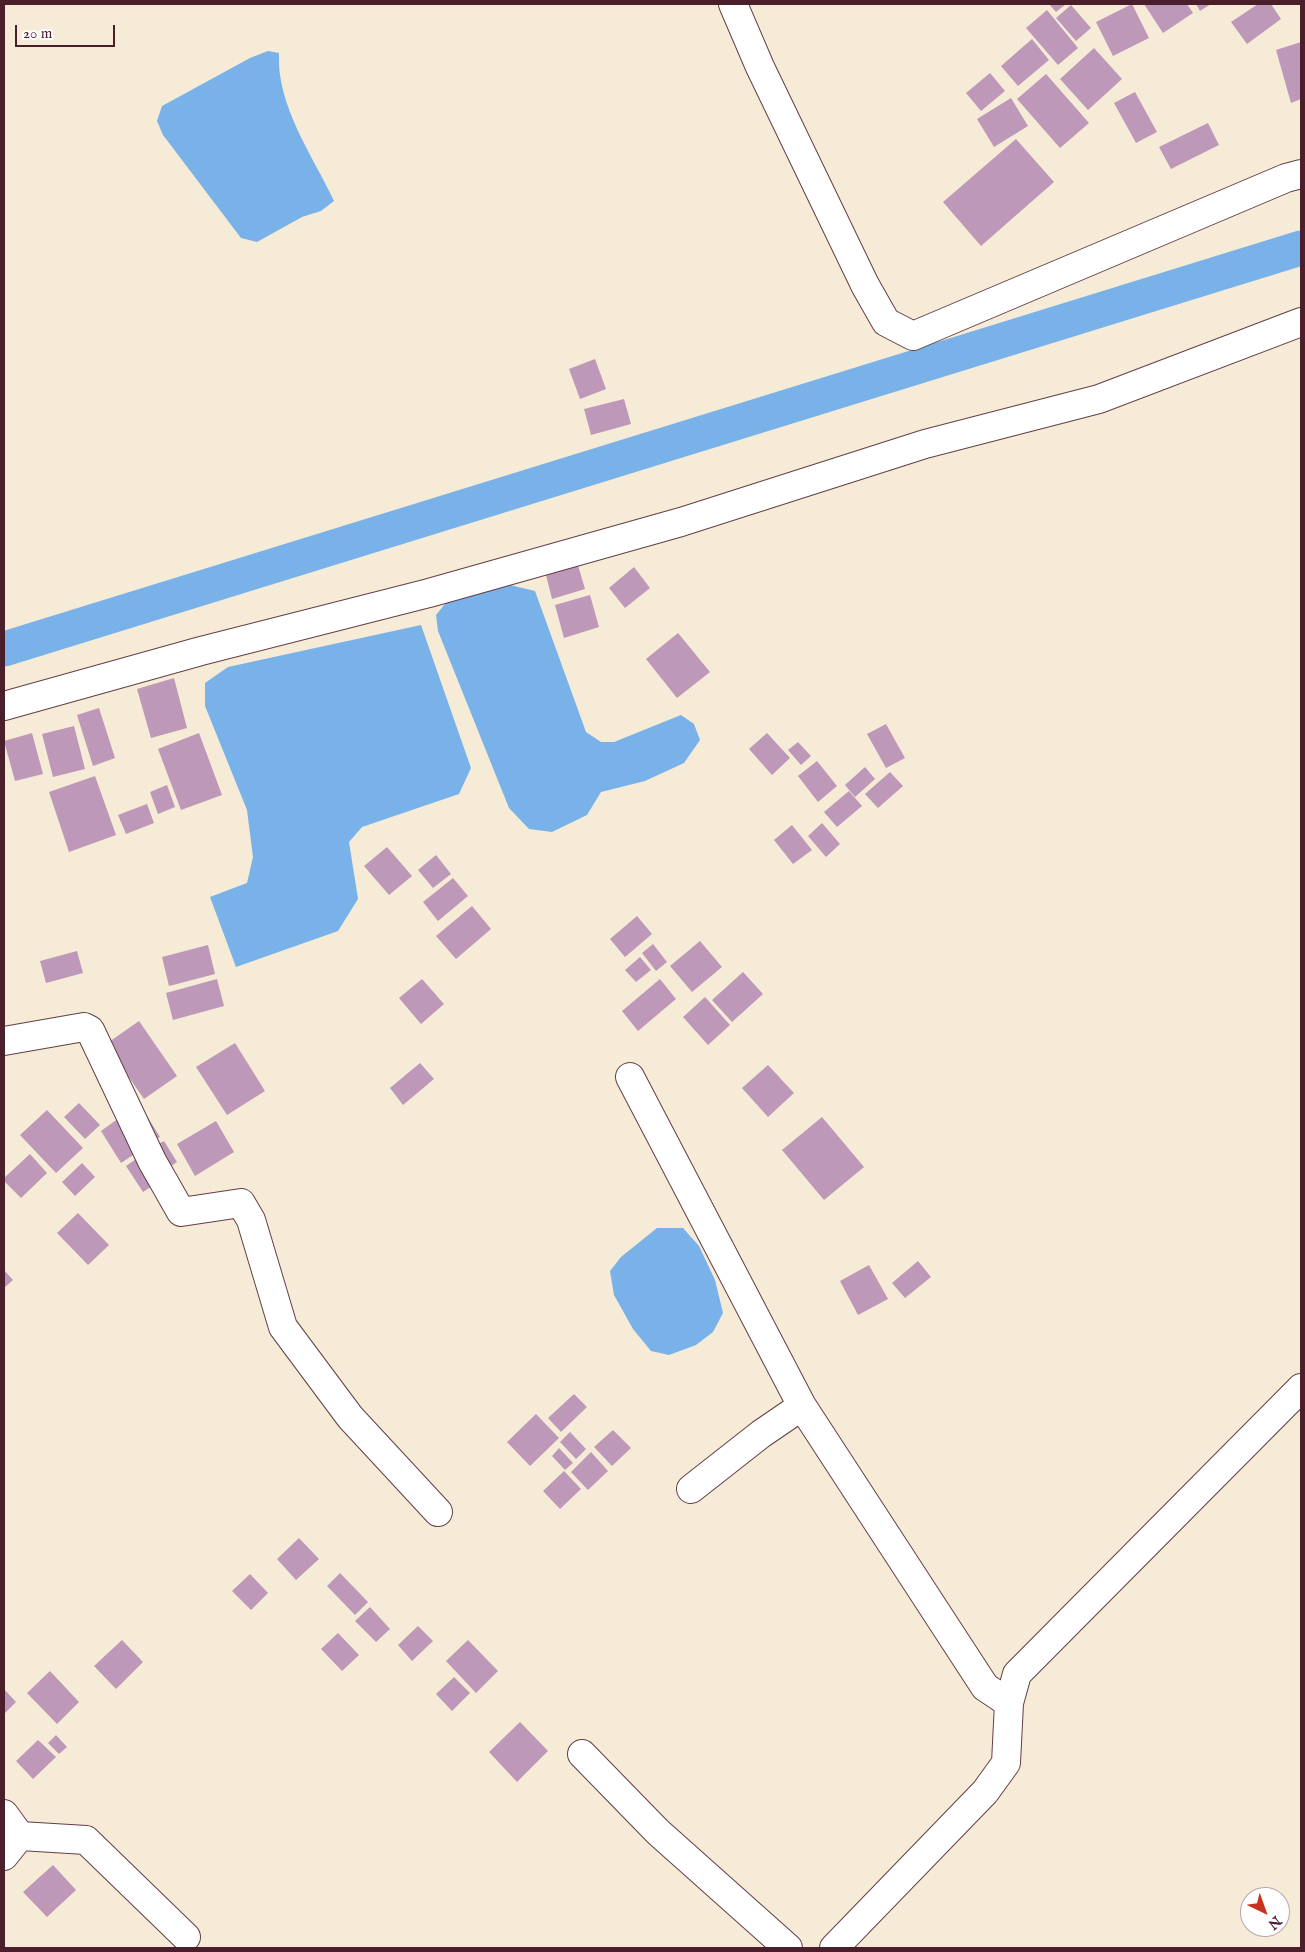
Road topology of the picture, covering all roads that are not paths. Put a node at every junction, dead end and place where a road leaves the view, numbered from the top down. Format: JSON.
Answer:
{"nodes":[{"id":1,"x":733,"y":4,"type":"edge"},
{"id":2,"x":1301,"y":174,"type":"edge"},
{"id":3,"x":1301,"y":322,"type":"edge"},
{"id":4,"x":4,"y":706,"type":"edge"},
{"id":5,"x":4,"y":1041,"type":"edge"},
{"id":6,"x":630,"y":1077,"type":"dead end"},
{"id":7,"x":1301,"y":1388,"type":"edge"},
{"id":8,"x":802,"y":1406,"type":"junction"},
{"id":9,"x":691,"y":1489,"type":"dead end"},
{"id":10,"x":438,"y":1512,"type":"dead end"},
{"id":11,"x":1009,"y":1703,"type":"junction"},
{"id":12,"x":582,"y":1754,"type":"dead end"},
{"id":13,"x":4,"y":1814,"type":"edge"},
{"id":14,"x":12,"y":1846,"type":"edge"},
{"id":15,"x":186,"y":1937,"type":"dead end"},
{"id":16,"x":788,"y":1948,"type":"edge"},
{"id":17,"x":834,"y":1948,"type":"edge"}],
"edges":[{"from":1,"to":2,"type":"street"},
{"from":3,"to":4,"type":"street"},
{"from":5,"to":10,"type":"street"},
{"from":6,"to":8,"type":"street"},
{"from":7,"to":11,"type":"street"},
{"from":8,"to":9,"type":"street"},
{"from":8,"to":11,"type":"street"},
{"from":11,"to":17,"type":"street"},
{"from":12,"to":16,"type":"street"},
{"from":13,"to":14,"type":"street"},
{"from":14,"to":15,"type":"street"}]}
